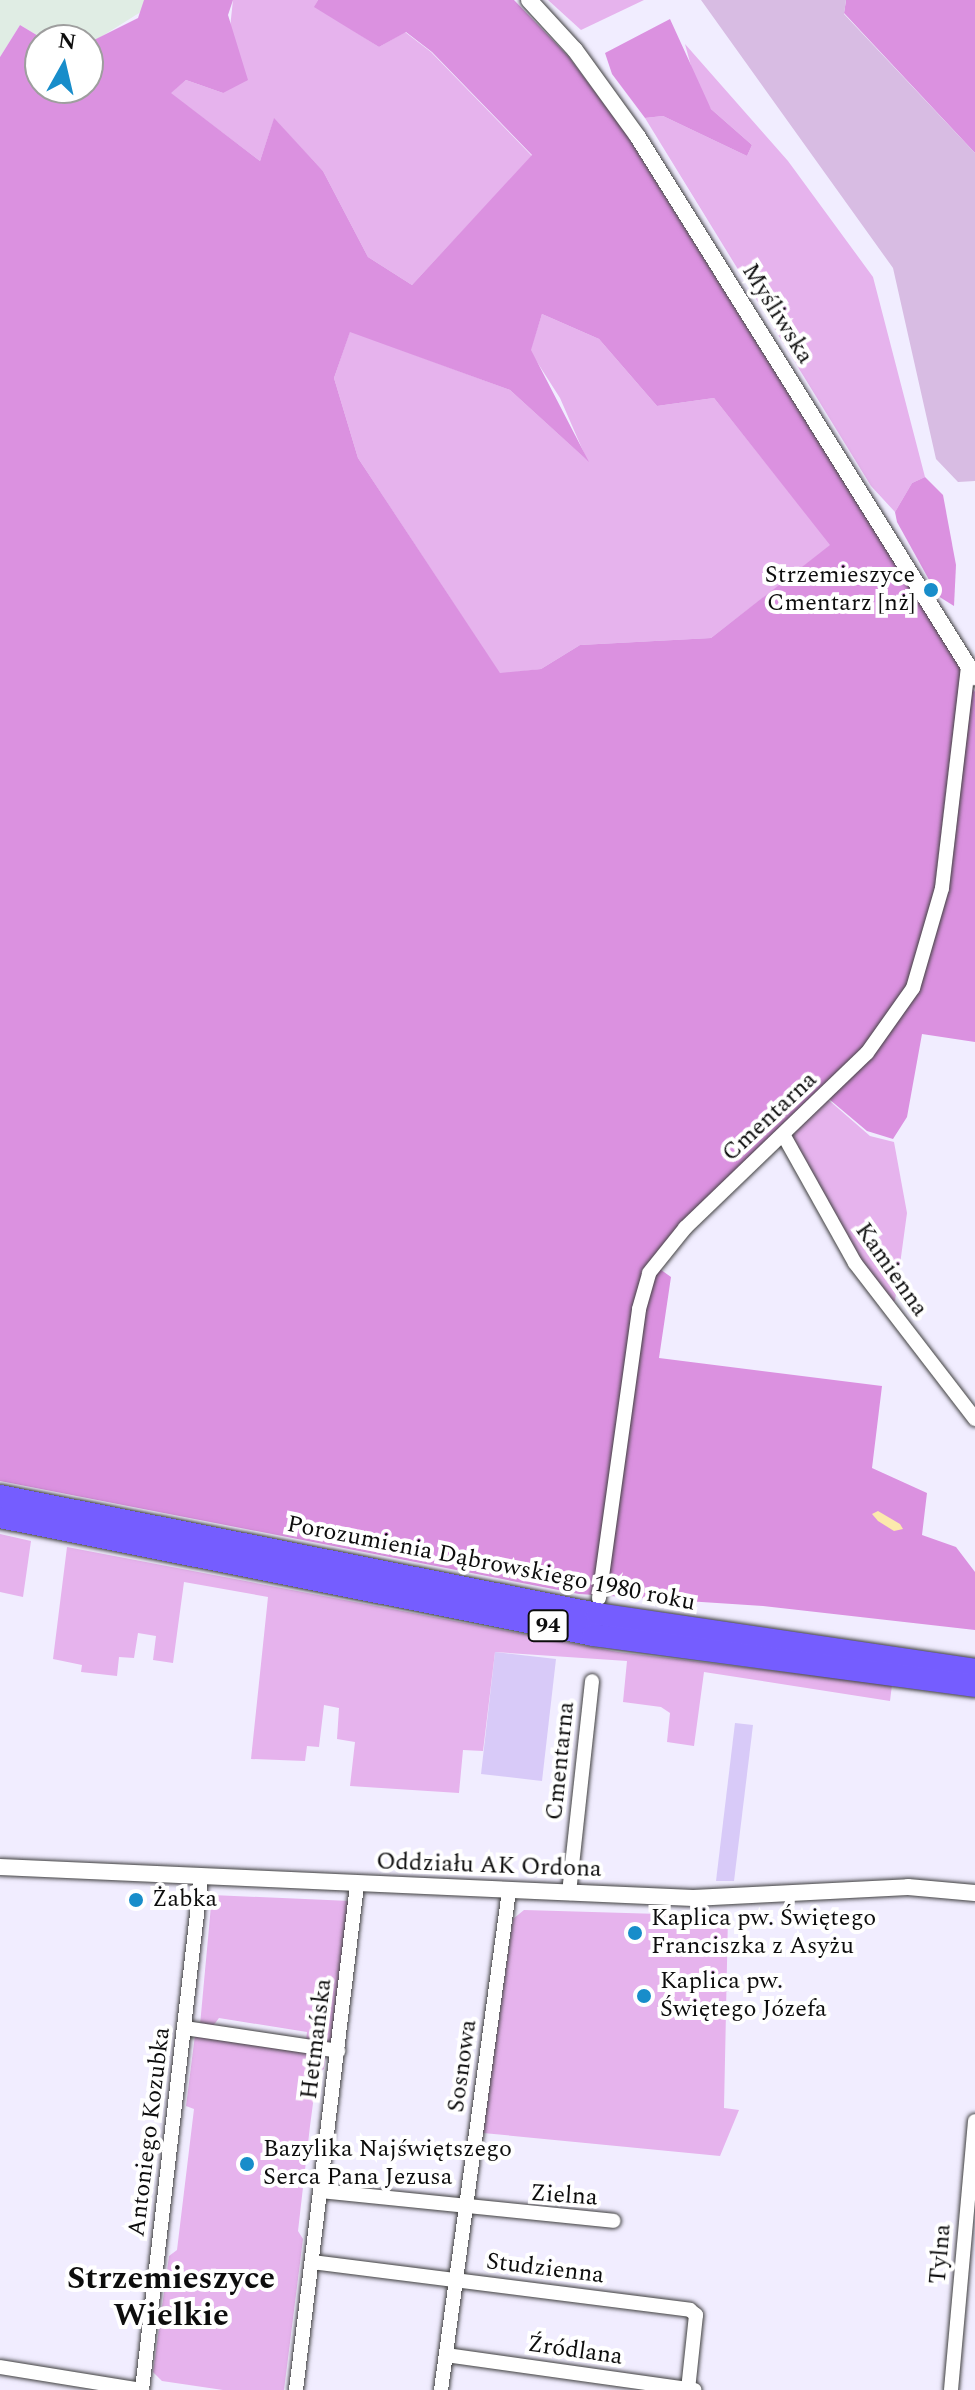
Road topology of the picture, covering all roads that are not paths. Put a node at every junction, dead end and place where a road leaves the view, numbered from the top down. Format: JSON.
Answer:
{"nodes":[{"id":1,"x":529,"y":0,"type":"edge"},
{"id":2,"x":971,"y":671,"type":"edge"},
{"id":3,"x":784,"y":1136,"type":"junction"},
{"id":4,"x":975,"y":1419,"type":"edge"},
{"id":5,"x":0,"y":1496,"type":"edge"},
{"id":6,"x":0,"y":1517,"type":"edge"},
{"id":7,"x":599,"y":1598,"type":"dead end"},
{"id":8,"x":975,"y":1670,"type":"edge"},
{"id":9,"x":592,"y":1681,"type":"dead end"},
{"id":10,"x":975,"y":1686,"type":"edge"},
{"id":11,"x":0,"y":1867,"type":"edge"},
{"id":12,"x":201,"y":1879,"type":"junction"},
{"id":13,"x":357,"y":1885,"type":"junction"},
{"id":14,"x":509,"y":1891,"type":"junction"},
{"id":15,"x":569,"y":1893,"type":"junction"},
{"id":16,"x":975,"y":1893,"type":"edge"},
{"id":17,"x":185,"y":2028,"type":"junction"},
{"id":18,"x":338,"y":2051,"type":"junction"},
{"id":19,"x":975,"y":2121,"type":"edge"},
{"id":20,"x":320,"y":2191,"type":"junction"},
{"id":21,"x":466,"y":2209,"type":"junction"},
{"id":22,"x":613,"y":2221,"type":"dead end"},
{"id":23,"x":312,"y":2262,"type":"junction"},
{"id":24,"x":456,"y":2280,"type":"junction"},
{"id":25,"x":446,"y":2355,"type":"junction"},
{"id":26,"x":0,"y":2367,"type":"edge"},
{"id":27,"x":134,"y":2389,"type":"edge"},
{"id":28,"x":296,"y":2390,"type":"edge"},
{"id":29,"x":441,"y":2390,"type":"edge"},
{"id":30,"x":691,"y":2390,"type":"edge"},
{"id":31,"x":951,"y":2390,"type":"edge"}],
"edges":[{"from":1,"to":2,"type":"street","name":"Myśliwska"},
{"from":2,"to":3,"type":"street","name":"Cmentarna"},
{"from":3,"to":4,"type":"street","name":"Kamienna"},
{"from":3,"to":7,"type":"street","name":"Cmentarna"},
{"from":5,"to":8,"type":"main road","name":"Porozumienia Dąbrowskiego 1980 roku","number":"94"},
{"from":6,"to":10,"type":"main road","name":"Porozumienia Dąbrowskiego 1980 roku","number":"94"},
{"from":9,"to":15,"type":"street","name":"Cmentarna"},
{"from":11,"to":12,"type":"street","name":"Oddziału AK Ordona"},
{"from":12,"to":13,"type":"street","name":"Oddziału AK Ordona"},
{"from":12,"to":17,"type":"street","name":"Antoniego Kozubka"},
{"from":13,"to":14,"type":"street","name":"Oddziału AK Ordona"},
{"from":13,"to":18,"type":"street","name":"Hetmańska"},
{"from":14,"to":15,"type":"street","name":"Oddziału AK Ordona"},
{"from":14,"to":21,"type":"street","name":"Sosnowa"},
{"from":15,"to":16,"type":"street","name":"Oddziału AK Ordona"},
{"from":17,"to":18,"type":"street"},
{"from":17,"to":27,"type":"street","name":"Antoniego Kozubka"},
{"from":18,"to":20,"type":"street","name":"Hetmańska"},
{"from":19,"to":31,"type":"street","name":"Tylna"},
{"from":20,"to":21,"type":"street","name":"Zielna"},
{"from":20,"to":23,"type":"street","name":"Hetmańska"},
{"from":21,"to":22,"type":"street","name":"Zielna"},
{"from":21,"to":24,"type":"street","name":"Sosnowa"},
{"from":23,"to":24,"type":"street","name":"Studzienna"},
{"from":23,"to":28,"type":"street","name":"Hetmańska"},
{"from":24,"to":25,"type":"street","name":"Sosnowa"},
{"from":24,"to":30,"type":"street","name":"Studzienna"},
{"from":25,"to":29,"type":"street","name":"Sosnowa"},
{"from":25,"to":30,"type":"street","name":"Źródlana"},
{"from":26,"to":27,"type":"street"}]}
